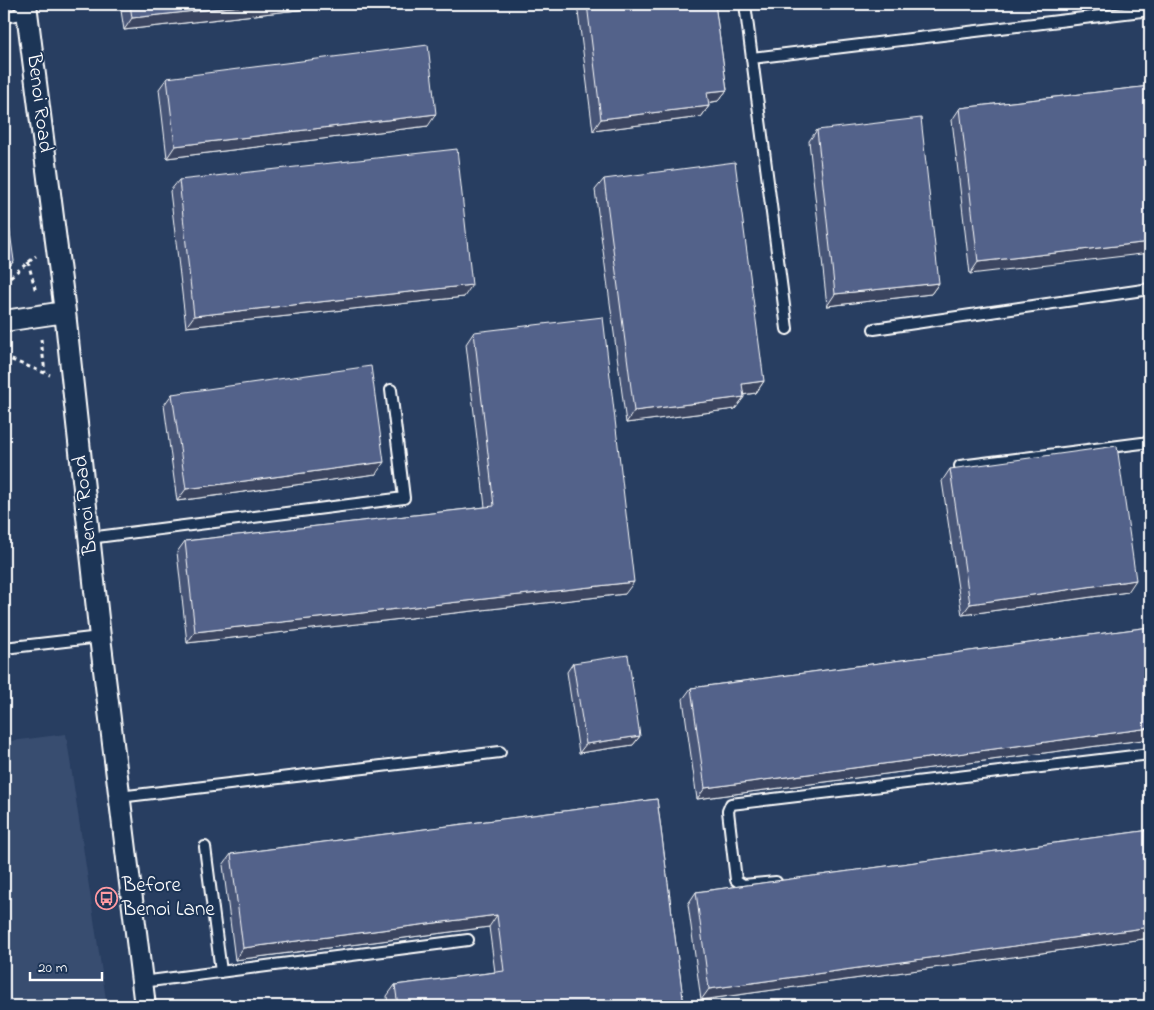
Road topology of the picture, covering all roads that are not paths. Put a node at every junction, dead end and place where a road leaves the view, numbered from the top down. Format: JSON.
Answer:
{"nodes":[{"id":1,"x":745,"y":4,"type":"edge"},
{"id":2,"x":27,"y":8,"type":"edge"},
{"id":3,"x":1150,"y":10,"type":"edge"},
{"id":4,"x":4,"y":17,"type":"edge"},
{"id":5,"x":752,"y":58,"type":"junction"},
{"id":6,"x":1150,"y":289,"type":"edge"},
{"id":7,"x":65,"y":312,"type":"junction"},
{"id":8,"x":4,"y":321,"type":"edge"},
{"id":9,"x":874,"y":329,"type":"dead end"},
{"id":10,"x":787,"y":330,"type":"dead end"},
{"id":11,"x":391,"y":390,"type":"dead end"},
{"id":12,"x":1150,"y":442,"type":"edge"},
{"id":13,"x":960,"y":466,"type":"edge"},
{"id":14,"x":89,"y":538,"type":"junction"},
{"id":15,"x":100,"y":637,"type":"junction"},
{"id":16,"x":4,"y":648,"type":"edge"},
{"id":17,"x":500,"y":752,"type":"dead end"},
{"id":18,"x":1150,"y":754,"type":"edge"},
{"id":19,"x":119,"y":797,"type":"junction"},
{"id":20,"x":205,"y":847,"type":"dead end"},
{"id":21,"x":786,"y":880,"type":"edge"},
{"id":22,"x":468,"y":940,"type":"edge"},
{"id":23,"x":221,"y":972,"type":"junction"},
{"id":24,"x":142,"y":982,"type":"junction"},
{"id":25,"x":145,"y":1006,"type":"edge"}],
"edges":[{"from":1,"to":5,"type":"lane"},
{"from":2,"to":4,"type":"lane"},
{"from":2,"to":7,"type":"street","name":"Benoi Road"},
{"from":3,"to":5,"type":"lane"},
{"from":5,"to":10,"type":"lane"},
{"from":6,"to":9,"type":"lane"},
{"from":7,"to":8,"type":"street"},
{"from":7,"to":14,"type":"street","name":"Benoi Road"},
{"from":11,"to":14,"type":"lane"},
{"from":12,"to":13,"type":"lane"},
{"from":14,"to":15,"type":"street","name":"Benoi Road"},
{"from":15,"to":16,"type":"lane"},
{"from":15,"to":19,"type":"street","name":"Benoi Road"},
{"from":17,"to":19,"type":"lane"},
{"from":18,"to":21,"type":"lane"},
{"from":19,"to":24,"type":"street","name":"Benoi Road"},
{"from":20,"to":23,"type":"lane"},
{"from":22,"to":23,"type":"lane"},
{"from":23,"to":24,"type":"lane"},
{"from":24,"to":25,"type":"street","name":"Benoi Road"}]}
